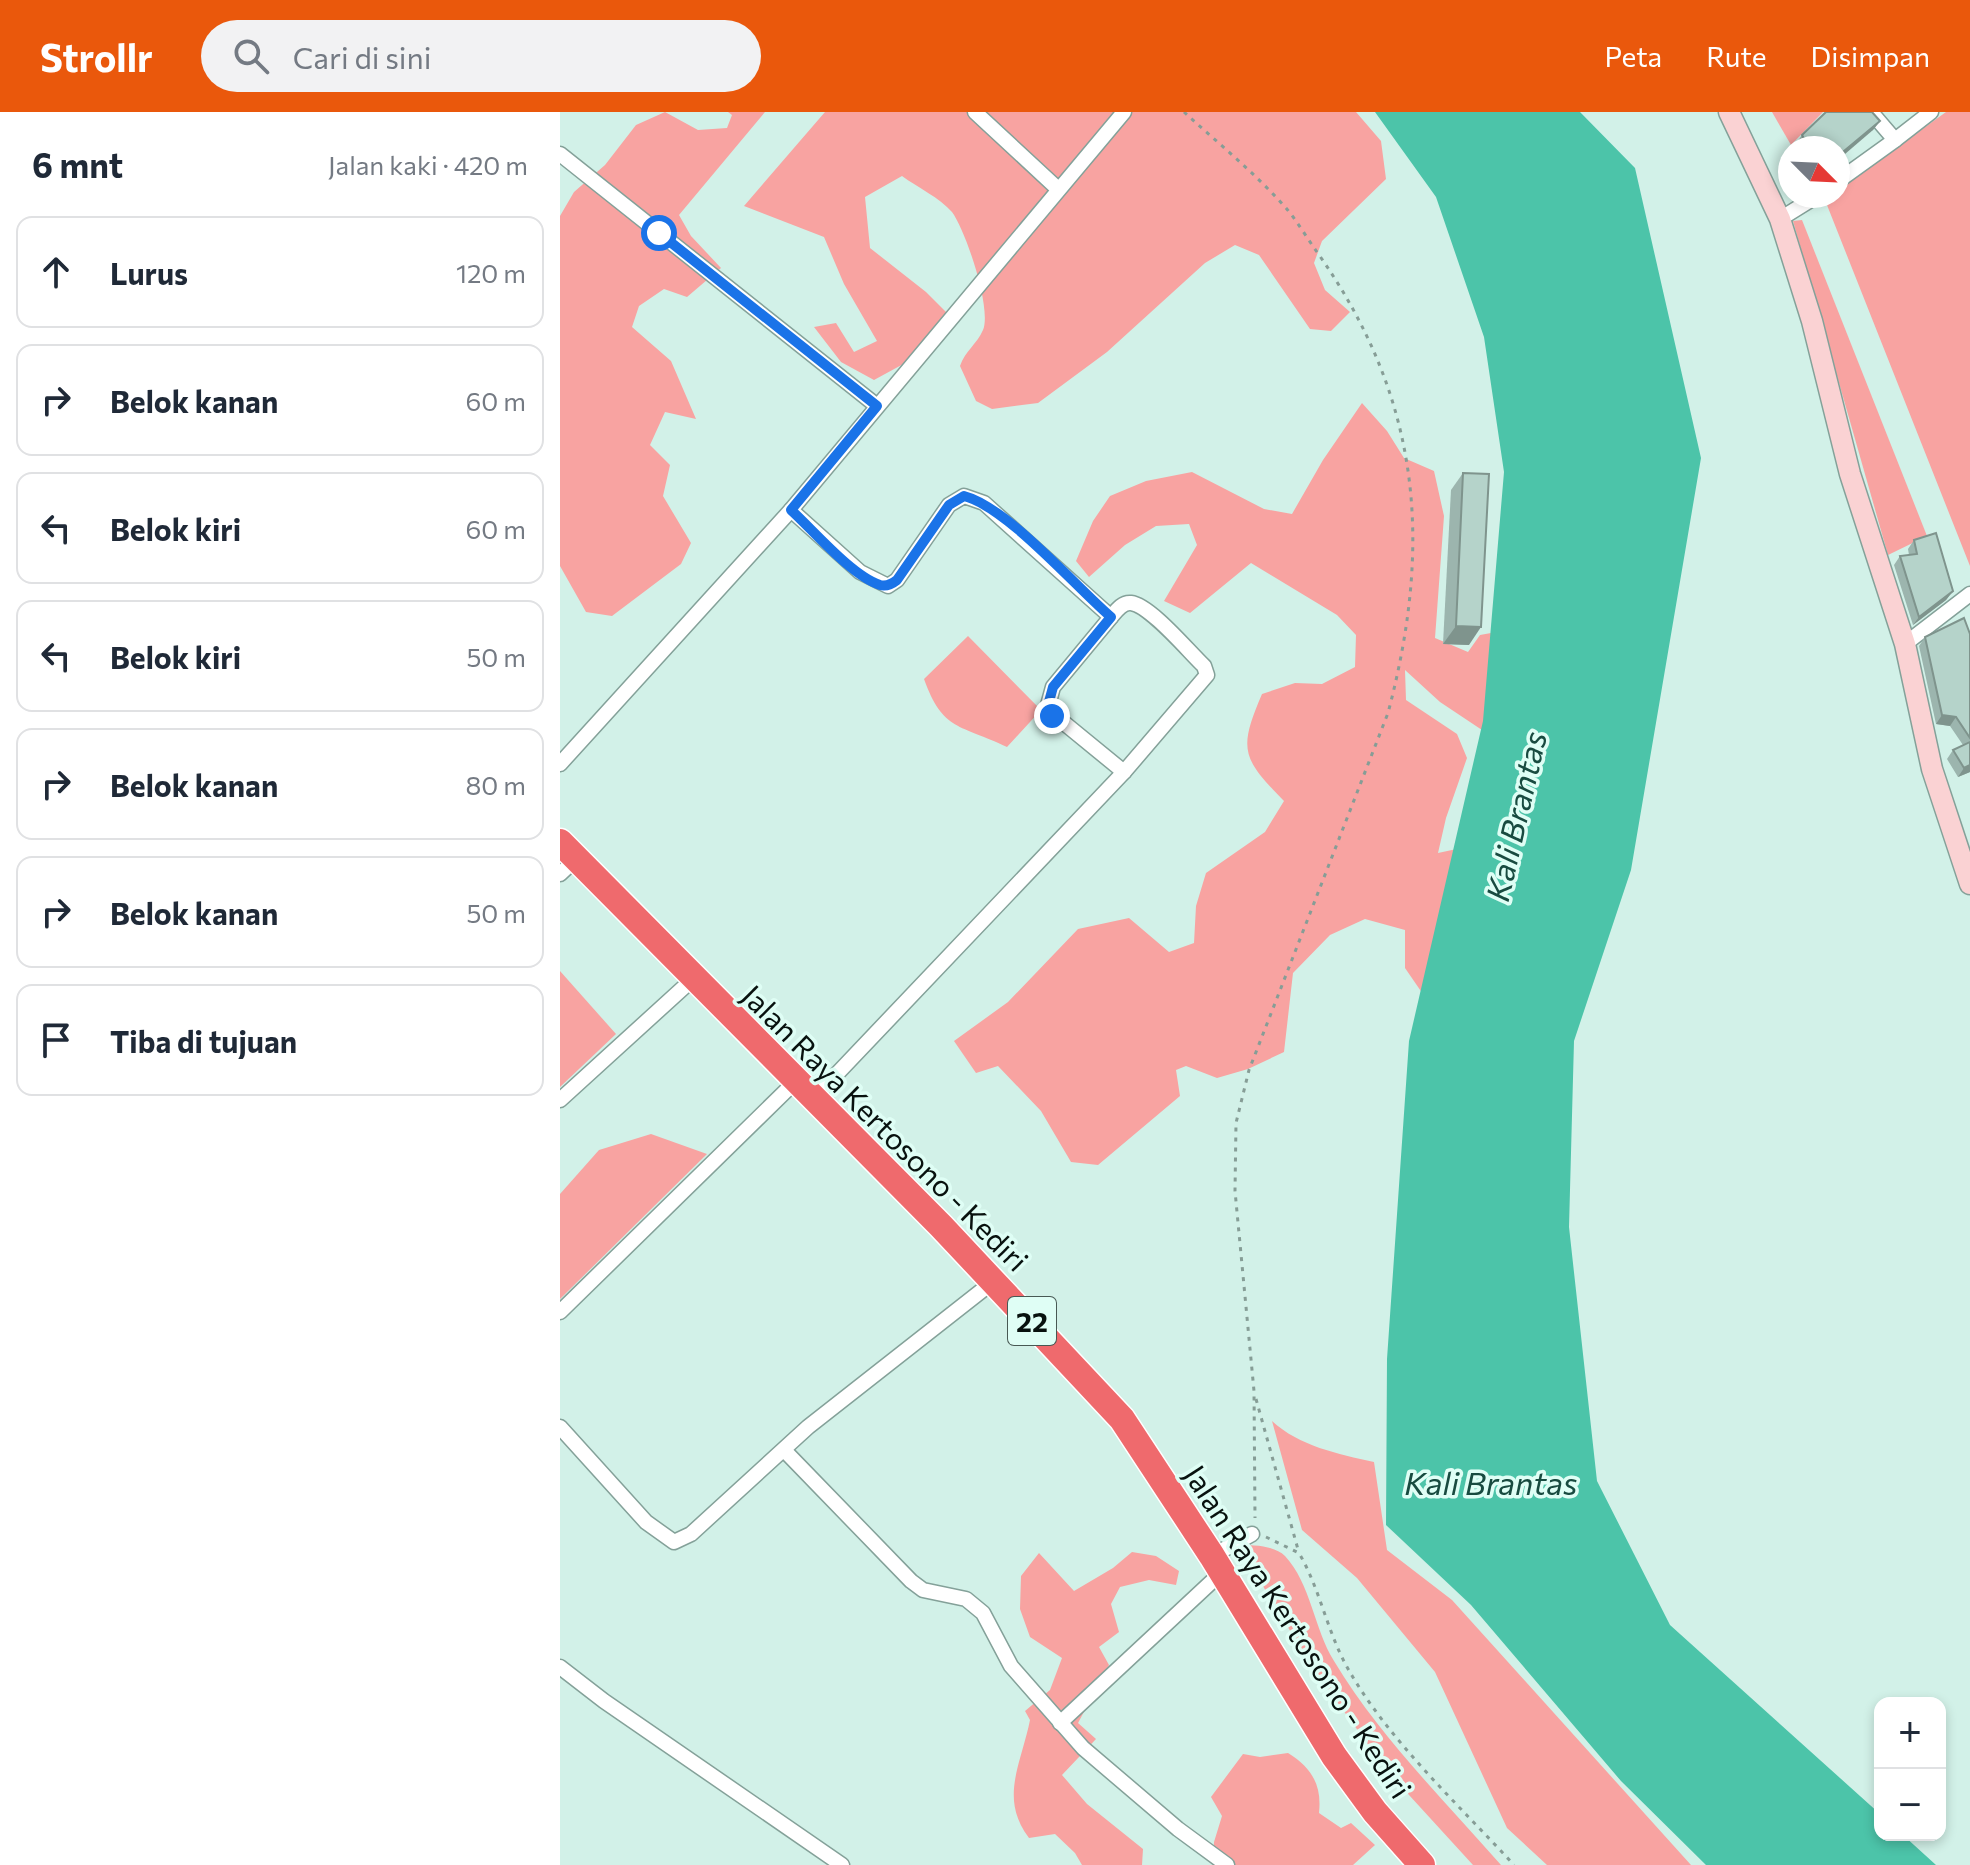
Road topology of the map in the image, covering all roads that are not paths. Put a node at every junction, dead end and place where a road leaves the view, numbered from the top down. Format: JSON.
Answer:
{"nodes":[{"id":1,"x":975,"y":112,"type":"edge"},
{"id":2,"x":1124,"y":112,"type":"edge"},
{"id":3,"x":1729,"y":112,"type":"edge"},
{"id":4,"x":1871,"y":112,"type":"edge"},
{"id":5,"x":1931,"y":112,"type":"edge"},
{"id":6,"x":1895,"y":140,"type":"junction"},
{"id":7,"x":560,"y":154,"type":"edge"},
{"id":8,"x":1850,"y":172,"type":"edge"},
{"id":9,"x":1778,"y":178,"type":"edge"},
{"id":10,"x":1058,"y":189,"type":"junction"},
{"id":11,"x":1800,"y":208,"type":"edge"},
{"id":12,"x":877,"y":406,"type":"junction"},
{"id":13,"x":791,"y":510,"type":"junction"},
{"id":14,"x":1970,"y":594,"type":"edge"},
{"id":15,"x":1111,"y":617,"type":"junction"},
{"id":16,"x":1905,"y":644,"type":"junction"},
{"id":17,"x":560,"y":764,"type":"edge"},
{"id":18,"x":1124,"y":772,"type":"junction"},
{"id":19,"x":565,"y":858,"type":"edge"},
{"id":20,"x":1970,"y":884,"type":"edge"},
{"id":21,"x":694,"y":978,"type":"junction"},
{"id":22,"x":806,"y":1089,"type":"junction"},
{"id":23,"x":560,"y":1100,"type":"edge"},
{"id":24,"x":994,"y":1281,"type":"junction"},
{"id":25,"x":560,"y":1312,"type":"edge"},
{"id":26,"x":560,"y":1427,"type":"edge"},
{"id":27,"x":784,"y":1450,"type":"junction"},
{"id":28,"x":1252,"y":1534,"type":"road end"},
{"id":29,"x":1216,"y":1564,"type":"junction"},
{"id":30,"x":560,"y":1667,"type":"edge"},
{"id":31,"x":1060,"y":1723,"type":"junction"},
{"id":32,"x":842,"y":1865,"type":"edge"},
{"id":33,"x":1227,"y":1865,"type":"edge"},
{"id":34,"x":1422,"y":1865,"type":"edge"}],
"edges":[{"from":1,"to":10,"type":"street"},
{"from":2,"to":10,"type":"street"},
{"from":3,"to":9,"type":"main road"},
{"from":4,"to":6,"type":"street"},
{"from":5,"to":6,"type":"street"},
{"from":6,"to":8,"type":"street"},
{"from":7,"to":12,"type":"street"},
{"from":10,"to":12,"type":"street"},
{"from":11,"to":16,"type":"main road"},
{"from":12,"to":13,"type":"street"},
{"from":13,"to":15,"type":"street"},
{"from":13,"to":17,"type":"street"},
{"from":14,"to":16,"type":"street"},
{"from":15,"to":18,"type":"street"},
{"from":15,"to":18,"type":"street"},
{"from":16,"to":20,"type":"main road"},
{"from":18,"to":22,"type":"street"},
{"from":19,"to":21,"type":"highway","name":"Jalan Raya Kertosono - Kediri","number":"22"},
{"from":21,"to":22,"type":"highway","name":"Jalan Raya Kertosono - Kediri","number":"22"},
{"from":21,"to":23,"type":"street"},
{"from":22,"to":24,"type":"highway","name":"Jalan Raya Kertosono - Kediri","number":"22"},
{"from":22,"to":25,"type":"street"},
{"from":24,"to":27,"type":"street"},
{"from":24,"to":29,"type":"highway","name":"Jalan Raya Kertosono - Kediri","number":"22"},
{"from":26,"to":27,"type":"street"},
{"from":27,"to":31,"type":"street"},
{"from":28,"to":29,"type":"street"},
{"from":29,"to":31,"type":"street"},
{"from":29,"to":34,"type":"highway","name":"Jalan Raya Kertosono - Kediri","number":"22"},
{"from":30,"to":32,"type":"street"},
{"from":31,"to":33,"type":"street"}]}
